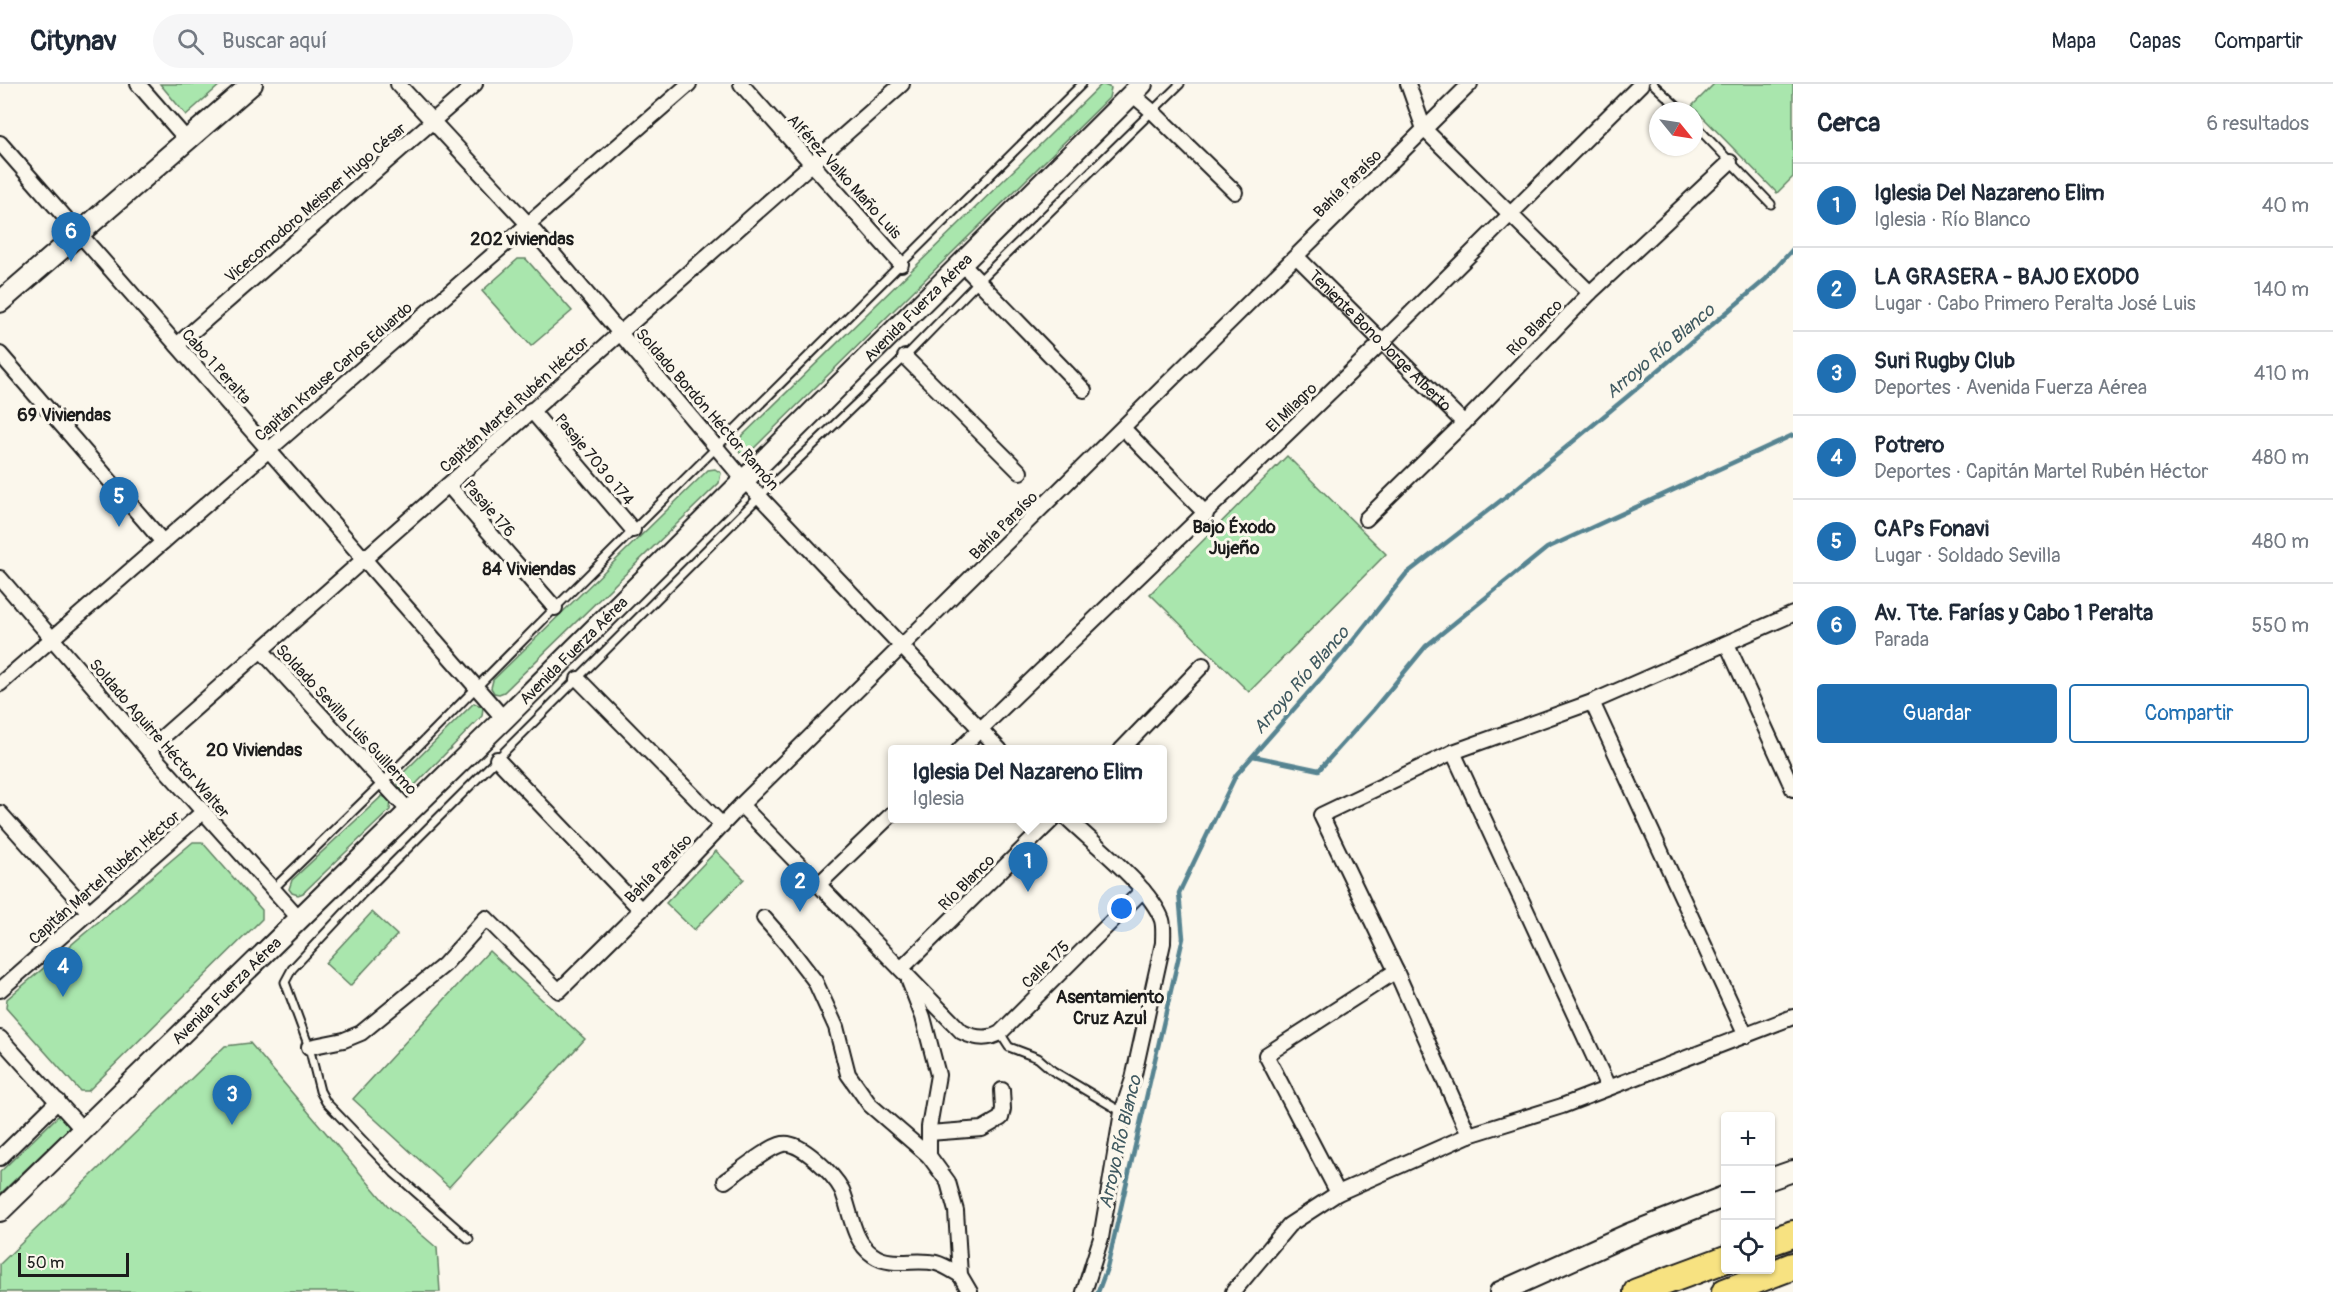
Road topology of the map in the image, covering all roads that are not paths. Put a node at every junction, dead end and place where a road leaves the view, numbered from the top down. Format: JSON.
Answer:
{"nodes":[{"id":1,"x":138,"y":84,"type":"edge"},
{"id":2,"x":252,"y":84,"type":"edge"},
{"id":3,"x":398,"y":84,"type":"edge"},
{"id":4,"x":475,"y":84,"type":"edge"},
{"id":5,"x":689,"y":84,"type":"edge"},
{"id":6,"x":741,"y":84,"type":"edge"},
{"id":7,"x":902,"y":84,"type":"edge"},
{"id":8,"x":1082,"y":84,"type":"edge"},
{"id":9,"x":1180,"y":84,"type":"edge"},
{"id":10,"x":1408,"y":84,"type":"edge"},
{"id":11,"x":1470,"y":84,"type":"edge"},
{"id":12,"x":1641,"y":84,"type":"edge"},
{"id":13,"x":1653,"y":84,"type":"edge"},
{"id":14,"x":1132,"y":87,"type":"edge"},
{"id":15,"x":1672,"y":102,"type":"edge"},
{"id":16,"x":1153,"y":111,"type":"junction"},
{"id":17,"x":432,"y":122,"type":"junction"},
{"id":18,"x":1424,"y":129,"type":"junction"},
{"id":19,"x":1703,"y":134,"type":"edge"},
{"id":20,"x":187,"y":140,"type":"junction"},
{"id":21,"x":0,"y":143,"type":"edge"},
{"id":22,"x":1730,"y":162,"type":"junction"},
{"id":23,"x":812,"y":164,"type":"junction"},
{"id":24,"x":1235,"y":192,"type":"dead end"},
{"id":25,"x":1771,"y":204,"type":"dead end"},
{"id":26,"x":1509,"y":214,"type":"junction"},
{"id":27,"x":528,"y":224,"type":"junction"},
{"id":28,"x":79,"y":234,"type":"junction"},
{"id":29,"x":1297,"y":257,"type":"junction"},
{"id":30,"x":961,"y":263,"type":"junction"},
{"id":31,"x":901,"y":264,"type":"junction"},
{"id":32,"x":978,"y":282,"type":"junction"},
{"id":33,"x":1590,"y":293,"type":"junction"},
{"id":34,"x":0,"y":303,"type":"edge"},
{"id":35,"x":620,"y":333,"type":"junction"},
{"id":36,"x":1382,"y":342,"type":"junction"},
{"id":37,"x":177,"y":345,"type":"junction"},
{"id":38,"x":0,"y":354,"type":"edge"},
{"id":39,"x":904,"y":357,"type":"junction"},
{"id":40,"x":1084,"y":390,"type":"dead end"},
{"id":41,"x":531,"y":410,"type":"junction"},
{"id":42,"x":1464,"y":423,"type":"junction"},
{"id":43,"x":1124,"y":428,"type":"junction"},
{"id":44,"x":716,"y":448,"type":"junction"},
{"id":45,"x":269,"y":449,"type":"junction"},
{"id":46,"x":1020,"y":472,"type":"dead end"},
{"id":47,"x":743,"y":479,"type":"junction"},
{"id":48,"x":448,"y":485,"type":"junction"},
{"id":49,"x":760,"y":496,"type":"junction"},
{"id":50,"x":1206,"y":514,"type":"junction"},
{"id":51,"x":1366,"y":519,"type":"dead end"},
{"id":52,"x":633,"y":530,"type":"junction"},
{"id":53,"x":163,"y":542,"type":"junction"},
{"id":54,"x":365,"y":558,"type":"junction"},
{"id":55,"x":0,"y":578,"type":"edge"},
{"id":56,"x":555,"y":608,"type":"junction"},
{"id":57,"x":1793,"y":614,"type":"edge"},
{"id":58,"x":52,"y":639,"type":"junction"},
{"id":59,"x":1727,"y":645,"type":"junction"},
{"id":60,"x":903,"y":647,"type":"junction"},
{"id":61,"x":262,"y":651,"type":"junction"},
{"id":62,"x":1203,"y":665,"type":"dead end"},
{"id":63,"x":578,"y":679,"type":"junction"},
{"id":64,"x":0,"y":684,"type":"edge"},
{"id":65,"x":476,"y":687,"type":"junction"},
{"id":66,"x":1592,"y":702,"type":"junction"},
{"id":67,"x":504,"y":719,"type":"junction"},
{"id":68,"x":981,"y":729,"type":"junction"},
{"id":69,"x":964,"y":745,"type":"edge"},
{"id":70,"x":995,"y":745,"type":"edge"},
{"id":71,"x":1126,"y":745,"type":"edge"},
{"id":72,"x":148,"y":750,"type":"junction"},
{"id":73,"x":1453,"y":752,"type":"junction"},
{"id":74,"x":497,"y":759,"type":"junction"},
{"id":75,"x":382,"y":783,"type":"junction"},
{"id":76,"x":1793,"y":789,"type":"edge"},
{"id":77,"x":741,"y":805,"type":"junction"},
{"id":78,"x":408,"y":810,"type":"junction"},
{"id":79,"x":203,"y":812,"type":"junction"},
{"id":80,"x":0,"y":813,"type":"edge"},
{"id":81,"x":888,"y":818,"type":"edge"},
{"id":82,"x":1050,"y":823,"type":"edge"},
{"id":83,"x":1071,"y":823,"type":"edge"},
{"id":84,"x":722,"y":825,"type":"junction"},
{"id":85,"x":819,"y":884,"type":"junction"},
{"id":86,"x":273,"y":889,"type":"junction"},
{"id":87,"x":1143,"y":890,"type":"junction"},
{"id":88,"x":641,"y":910,"type":"junction"},
{"id":89,"x":89,"y":912,"type":"junction"},
{"id":90,"x":298,"y":918,"type":"junction"},
{"id":91,"x":764,"y":918,"type":"dead end"},
{"id":92,"x":1396,"y":971,"type":"junction"},
{"id":93,"x":904,"y":972,"type":"junction"},
{"id":94,"x":0,"y":990,"type":"edge"},
{"id":95,"x":1793,"y":1017,"type":"edge"},
{"id":96,"x":1000,"y":1033,"type":"junction"},
{"id":97,"x":1746,"y":1036,"type":"junction"},
{"id":98,"x":0,"y":1038,"type":"edge"},
{"id":99,"x":309,"y":1047,"type":"junction"},
{"id":100,"x":1608,"y":1087,"type":"junction"},
{"id":101,"x":1002,"y":1090,"type":"dead end"},
{"id":102,"x":58,"y":1101,"type":"junction"},
{"id":103,"x":1122,"y":1112,"type":"junction"},
{"id":104,"x":83,"y":1130,"type":"junction"},
{"id":105,"x":929,"y":1133,"type":"junction"},
{"id":106,"x":1468,"y":1135,"type":"junction"},
{"id":107,"x":929,"y":1156,"type":"junction"},
{"id":108,"x":0,"y":1158,"type":"edge"},
{"id":109,"x":1793,"y":1171,"type":"edge"},
{"id":110,"x":1775,"y":1177,"type":"edge"},
{"id":111,"x":725,"y":1181,"type":"dead end"},
{"id":112,"x":1338,"y":1193,"type":"junction"},
{"id":113,"x":1721,"y":1198,"type":"edge"},
{"id":114,"x":0,"y":1211,"type":"edge"},
{"id":115,"x":1793,"y":1234,"type":"edge"},
{"id":116,"x":469,"y":1239,"type":"dead end"},
{"id":117,"x":1775,"y":1240,"type":"edge"},
{"id":118,"x":1721,"y":1260,"type":"edge"},
{"id":119,"x":1793,"y":1266,"type":"edge"},
{"id":120,"x":960,"y":1275,"type":"junction"},
{"id":121,"x":970,"y":1292,"type":"edge"},
{"id":122,"x":1084,"y":1292,"type":"edge"},
{"id":123,"x":1233,"y":1292,"type":"edge"},
{"id":124,"x":1500,"y":1292,"type":"edge"},
{"id":125,"x":1637,"y":1292,"type":"edge"},
{"id":126,"x":1725,"y":1292,"type":"edge"}],
"edges":[{"from":1,"to":20,"type":"street"},
{"from":2,"to":20,"type":"main road"},
{"from":3,"to":17,"type":"street","name":"Soldado Bordón Héctor Ramón"},
{"from":4,"to":17,"type":"street","name":"Vicecomodoro Meisner Hugo César"},
{"from":5,"to":27,"type":"street","name":"Capitán Krause Carlos Eduardo"},
{"from":6,"to":23,"type":"street","name":"Alférez Valko Maño Luis"},
{"from":7,"to":23,"type":"street","name":"Capitán Martel Rubén Héctor"},
{"from":8,"to":31,"type":"lane"},
{"from":9,"to":16,"type":"lane"},
{"from":10,"to":18,"type":"street"},
{"from":11,"to":18,"type":"street","name":"Bahía Paraíso"},
{"from":12,"to":26,"type":"street","name":"El Milagro"},
{"from":13,"to":15,"type":"lane"},
{"from":14,"to":16,"type":"street"},
{"from":14,"to":30,"type":"main road","name":"Avenida Fuerza Aérea"},
{"from":16,"to":24,"type":"street"},
{"from":16,"to":32,"type":"lane"},
{"from":17,"to":27,"type":"street","name":"Soldado Bordón Héctor Ramón"},
{"from":17,"to":37,"type":"street","name":"Vicecomodoro Meisner Hugo César"},
{"from":18,"to":26,"type":"street"},
{"from":18,"to":29,"type":"street","name":"Bahía Paraíso"},
{"from":19,"to":22,"type":"lane"},
{"from":20,"to":28,"type":"main road"},
{"from":21,"to":28,"type":"street","name":"Cabo 1 Peralta"},
{"from":22,"to":25,"type":"lane"},
{"from":22,"to":33,"type":"street","name":"Río Blanco"},
{"from":23,"to":31,"type":"street","name":"Alférez Valko Maño Luis"},
{"from":23,"to":35,"type":"street","name":"Capitán Martel Rubén Héctor"},
{"from":26,"to":33,"type":"street"},
{"from":26,"to":36,"type":"street","name":"El Milagro"},
{"from":27,"to":35,"type":"street","name":"Soldado Bordón Héctor Ramón"},
{"from":27,"to":45,"type":"street","name":"Capitán Krause Carlos Eduardo"},
{"from":28,"to":34,"type":"main road"},
{"from":28,"to":37,"type":"street","name":"Cabo 1 Peralta"},
{"from":29,"to":36,"type":"street","name":"Teniente Bono Jorge Alberto"},
{"from":29,"to":43,"type":"street","name":"Bahía Paraíso"},
{"from":30,"to":32,"type":"street"},
{"from":30,"to":47,"type":"main road","name":"Avenida Fuerza Aérea"},
{"from":31,"to":44,"type":"lane"},
{"from":32,"to":39,"type":"lane"},
{"from":32,"to":40,"type":"street"},
{"from":33,"to":42,"type":"street","name":"Río Blanco"},
{"from":35,"to":41,"type":"street","name":"Capitán Martel Rubén Héctor"},
{"from":35,"to":44,"type":"street","name":"Soldado Bordón Héctor Ramón"},
{"from":36,"to":42,"type":"street","name":"Teniente Bono Jorge Alberto"},
{"from":36,"to":50,"type":"street","name":"El Milagro"},
{"from":37,"to":45,"type":"street","name":"Cabo 1 Peralta"},
{"from":38,"to":53,"type":"street"},
{"from":39,"to":46,"type":"street"},
{"from":39,"to":49,"type":"lane"},
{"from":41,"to":48,"type":"street","name":"Capitán Martel Rubén Héctor"},
{"from":41,"to":52,"type":"street","name":"Pasaje 703 o 174"},
{"from":42,"to":51,"type":"street","name":"Río Blanco"},
{"from":43,"to":50,"type":"street"},
{"from":43,"to":60,"type":"street","name":"Bahía Paraíso"},
{"from":44,"to":47,"type":"street","name":"Soldado Bordón Héctor Ramón"},
{"from":44,"to":52,"type":"lane"},
{"from":45,"to":53,"type":"street","name":"Capitán Krause Carlos Eduardo"},
{"from":45,"to":54,"type":"street","name":"Cabo 1 Peralta"},
{"from":47,"to":49,"type":"street","name":"Soldado Bordón Héctor Ramón"},
{"from":47,"to":67,"type":"main road","name":"Avenida Fuerza Aérea"},
{"from":48,"to":54,"type":"street","name":"Capitán Martel Rubén Héctor"},
{"from":48,"to":56,"type":"street","name":"Pasaje 176"},
{"from":49,"to":60,"type":"street","name":"Soldado Bordón Héctor Ramón"},
{"from":49,"to":63,"type":"lane"},
{"from":50,"to":68,"type":"street","name":"El Milagro"},
{"from":52,"to":56,"type":"lane"},
{"from":53,"to":58,"type":"street","name":"Capitán Krause Carlos Eduardo"},
{"from":54,"to":61,"type":"street","name":"Capitán Martel Rubén Héctor"},
{"from":54,"to":65,"type":"street","name":"Cabo 1 Peralta"},
{"from":55,"to":58,"type":"street","name":"Soldado Aguirre Héctor Walter"},
{"from":56,"to":65,"type":"lane"},
{"from":57,"to":59,"type":"street"},
{"from":58,"to":64,"type":"street","name":"Capitán Krause Carlos Eduardo"},
{"from":58,"to":72,"type":"street","name":"Soldado Aguirre Héctor Walter"},
{"from":59,"to":66,"type":"street"},
{"from":59,"to":76,"type":"street"},
{"from":60,"to":68,"type":"street","name":"Soldado Bordón Héctor Ramón"},
{"from":60,"to":77,"type":"street","name":"Bahía Paraíso"},
{"from":61,"to":72,"type":"street","name":"Capitán Martel Rubén Héctor"},
{"from":61,"to":75,"type":"street","name":"Soldado Sevilla Luis Guillermo"},
{"from":62,"to":71,"type":"street"},
{"from":63,"to":74,"type":"lane"},
{"from":63,"to":84,"type":"street"},
{"from":65,"to":67,"type":"street","name":"Cabo 1 Peralta"},
{"from":65,"to":75,"type":"lane"},
{"from":66,"to":73,"type":"street"},
{"from":66,"to":97,"type":"street"},
{"from":67,"to":78,"type":"main road","name":"Avenida Fuerza Aérea"},
{"from":68,"to":69,"type":"street","name":"El Milagro"},
{"from":68,"to":70,"type":"street","name":"Soldado Bordón Héctor Ramón"},
{"from":72,"to":79,"type":"street","name":"Soldado Aguirre Héctor Walter"},
{"from":73,"to":92,"type":"street"},
{"from":73,"to":100,"type":"street"},
{"from":74,"to":88,"type":"street"},
{"from":74,"to":99,"type":"lane"},
{"from":75,"to":78,"type":"street","name":"Soldado Sevilla Luis Guillermo"},
{"from":75,"to":86,"type":"lane"},
{"from":77,"to":84,"type":"street","name":"Bahía Paraíso"},
{"from":77,"to":85,"type":"street"},
{"from":78,"to":90,"type":"main road","name":"Avenida Fuerza Aérea"},
{"from":79,"to":86,"type":"street","name":"Soldado Aguirre Héctor Walter"},
{"from":79,"to":89,"type":"street","name":"Capitán Martel Rubén Héctor"},
{"from":80,"to":89,"type":"street"},
{"from":81,"to":85,"type":"street"},
{"from":82,"to":93,"type":"street","name":"Río Blanco"},
{"from":83,"to":87,"type":"street"},
{"from":84,"to":88,"type":"street","name":"Bahía Paraíso"},
{"from":85,"to":93,"type":"street"},
{"from":86,"to":90,"type":"street","name":"Soldado Aguirre Héctor Walter"},
{"from":87,"to":96,"type":"street","name":"Calle 175"},
{"from":87,"to":103,"type":"street"},
{"from":88,"to":99,"type":"street","name":"Bahía Paraíso"},
{"from":89,"to":94,"type":"street","name":"Capitán Martel Rubén Héctor"},
{"from":90,"to":104,"type":"main road","name":"Avenida Fuerza Aérea"},
{"from":91,"to":107,"type":"street"},
{"from":92,"to":106,"type":"street"},
{"from":92,"to":112,"type":"street"},
{"from":93,"to":96,"type":"street"},
{"from":93,"to":105,"type":"street"},
{"from":95,"to":97,"type":"street"},
{"from":96,"to":103,"type":"lane"},
{"from":97,"to":100,"type":"street"},
{"from":98,"to":102,"type":"street"},
{"from":99,"to":116,"type":"lane"},
{"from":100,"to":106,"type":"street"},
{"from":101,"to":105,"type":"street"},
{"from":102,"to":104,"type":"street"},
{"from":102,"to":108,"type":"street"},
{"from":103,"to":122,"type":"street"},
{"from":104,"to":114,"type":"main road","name":"Avenida Fuerza Aérea"},
{"from":105,"to":107,"type":"street"},
{"from":106,"to":112,"type":"street"},
{"from":107,"to":120,"type":"street"},
{"from":109,"to":110,"type":"main road"},
{"from":111,"to":120,"type":"street"},
{"from":112,"to":123,"type":"street"},
{"from":113,"to":124,"type":"main road"},
{"from":115,"to":117,"type":"highway"},
{"from":118,"to":125,"type":"highway"},
{"from":119,"to":126,"type":"highway"},
{"from":120,"to":121,"type":"street"}]}
